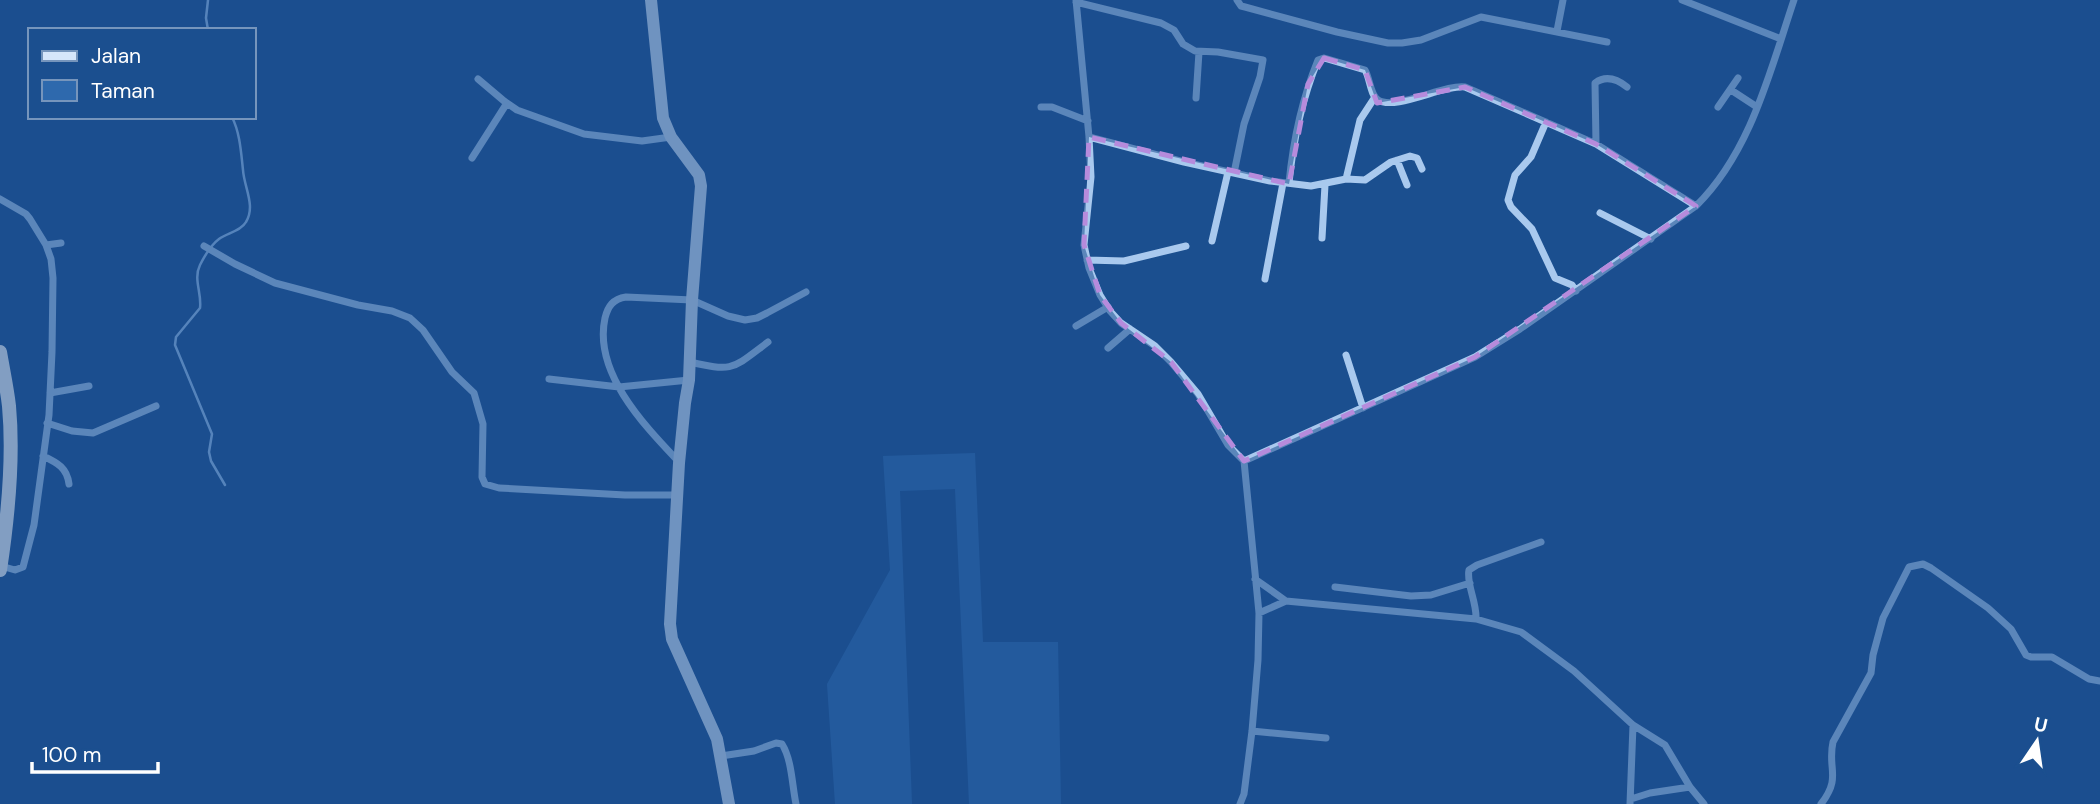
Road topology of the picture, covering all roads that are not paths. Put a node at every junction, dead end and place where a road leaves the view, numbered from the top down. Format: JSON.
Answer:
{"nodes":[{"id":1,"x":651,"y":0,"type":"edge"},
{"id":2,"x":1237,"y":0,"type":"edge"},
{"id":3,"x":1563,"y":0,"type":"edge"},
{"id":4,"x":1682,"y":0,"type":"edge"},
{"id":5,"x":1794,"y":0,"type":"edge"},
{"id":6,"x":1076,"y":1,"type":"edge"},
{"id":7,"x":1557,"y":31,"type":"junction"},
{"id":8,"x":1781,"y":39,"type":"junction"},
{"id":9,"x":1607,"y":42,"type":"dead end"},
{"id":10,"x":1199,"y":52,"type":"junction"},
{"id":11,"x":1738,"y":78,"type":"dead end"},
{"id":12,"x":478,"y":79,"type":"dead end"},
{"id":13,"x":1627,"y":87,"type":"dead end"},
{"id":14,"x":1731,"y":90,"type":"junction"},
{"id":15,"x":1375,"y":97,"type":"junction"},
{"id":16,"x":1196,"y":98,"type":"dead end"},
{"id":17,"x":507,"y":103,"type":"junction"},
{"id":18,"x":1041,"y":107,"type":"dead end"},
{"id":19,"x":1718,"y":107,"type":"dead end"},
{"id":20,"x":1757,"y":107,"type":"junction"},
{"id":21,"x":1088,"y":121,"type":"junction"},
{"id":22,"x":1546,"y":122,"type":"junction"},
{"id":23,"x":1089,"y":137,"type":"junction"},
{"id":24,"x":671,"y":138,"type":"junction"},
{"id":25,"x":1596,"y":144,"type":"junction"},
{"id":26,"x":472,"y":158,"type":"dead end"},
{"id":27,"x":1397,"y":160,"type":"junction"},
{"id":28,"x":1422,"y":169,"type":"dead end"},
{"id":29,"x":1231,"y":173,"type":"junction"},
{"id":30,"x":1346,"y":180,"type":"junction"},
{"id":31,"x":1286,"y":183,"type":"junction"},
{"id":32,"x":1325,"y":185,"type":"junction"},
{"id":33,"x":1407,"y":185,"type":"dead end"},
{"id":34,"x":0,"y":199,"type":"edge"},
{"id":35,"x":1696,"y":206,"type":"junction"},
{"id":36,"x":1600,"y":213,"type":"dead end"},
{"id":37,"x":1322,"y":238,"type":"dead end"},
{"id":38,"x":1651,"y":239,"type":"junction"},
{"id":39,"x":1212,"y":241,"type":"dead end"},
{"id":40,"x":61,"y":243,"type":"dead end"},
{"id":41,"x":46,"y":245,"type":"junction"},
{"id":42,"x":204,"y":246,"type":"dead end"},
{"id":43,"x":1186,"y":246,"type":"dead end"},
{"id":44,"x":1087,"y":260,"type":"junction"},
{"id":45,"x":1265,"y":279,"type":"dead end"},
{"id":46,"x":1576,"y":290,"type":"junction"},
{"id":47,"x":806,"y":292,"type":"dead end"},
{"id":48,"x":692,"y":300,"type":"junction"},
{"id":49,"x":1108,"y":307,"type":"junction"},
{"id":50,"x":1076,"y":326,"type":"dead end"},
{"id":51,"x":1130,"y":329,"type":"junction"},
{"id":52,"x":768,"y":342,"type":"dead end"},
{"id":53,"x":1108,"y":348,"type":"dead end"},
{"id":54,"x":0,"y":352,"type":"edge"},
{"id":55,"x":1346,"y":355,"type":"dead end"},
{"id":56,"x":689,"y":362,"type":"junction"},
{"id":57,"x":549,"y":379,"type":"dead end"},
{"id":58,"x":689,"y":380,"type":"junction"},
{"id":59,"x":89,"y":386,"type":"dead end"},
{"id":60,"x":619,"y":387,"type":"junction"},
{"id":61,"x":50,"y":393,"type":"junction"},
{"id":62,"x":0,"y":406,"type":"edge"},
{"id":63,"x":156,"y":406,"type":"dead end"},
{"id":64,"x":1363,"y":408,"type":"junction"},
{"id":65,"x":47,"y":423,"type":"junction"},
{"id":66,"x":0,"y":433,"type":"edge"},
{"id":67,"x":43,"y":457,"type":"junction"},
{"id":68,"x":1244,"y":461,"type":"junction"},
{"id":69,"x":679,"y":463,"type":"junction"},
{"id":70,"x":69,"y":484,"type":"dead end"},
{"id":71,"x":679,"y":495,"type":"junction"},
{"id":72,"x":1541,"y":542,"type":"dead end"},
{"id":73,"x":0,"y":568,"type":"edge"},
{"id":74,"x":1255,"y":579,"type":"junction"},
{"id":75,"x":1470,"y":583,"type":"junction"},
{"id":76,"x":1335,"y":587,"type":"dead end"},
{"id":77,"x":1394,"y":595,"type":"junction"},
{"id":78,"x":1286,"y":601,"type":"junction"},
{"id":79,"x":1393,"y":609,"type":"junction"},
{"id":80,"x":1259,"y":613,"type":"junction"},
{"id":81,"x":1476,"y":619,"type":"junction"},
{"id":82,"x":2100,"y":681,"type":"edge"},
{"id":83,"x":1633,"y":725,"type":"junction"},
{"id":84,"x":1252,"y":731,"type":"junction"},
{"id":85,"x":1326,"y":738,"type":"dead end"},
{"id":86,"x":721,"y":756,"type":"junction"},
{"id":87,"x":1690,"y":788,"type":"junction"},
{"id":88,"x":1630,"y":801,"type":"edge"},
{"id":89,"x":729,"y":804,"type":"edge"},
{"id":90,"x":796,"y":804,"type":"edge"},
{"id":91,"x":1240,"y":804,"type":"edge"},
{"id":92,"x":1704,"y":804,"type":"edge"},
{"id":93,"x":1821,"y":804,"type":"edge"}],
"edges":[{"from":1,"to":24,"type":"street"},
{"from":2,"to":7,"type":"street"},
{"from":3,"to":7,"type":"street"},
{"from":4,"to":8,"type":"street"},
{"from":5,"to":8,"type":"street"},
{"from":6,"to":10,"type":"street"},
{"from":6,"to":21,"type":"street"},
{"from":7,"to":9,"type":"street"},
{"from":8,"to":20,"type":"street"},
{"from":10,"to":16,"type":"street"},
{"from":10,"to":29,"type":"street"},
{"from":11,"to":14,"type":"street"},
{"from":12,"to":17,"type":"street"},
{"from":13,"to":25,"type":"street"},
{"from":14,"to":19,"type":"street"},
{"from":14,"to":20,"type":"street"},
{"from":15,"to":22,"type":"street"},
{"from":15,"to":30,"type":"street"},
{"from":15,"to":31,"type":"street"},
{"from":17,"to":24,"type":"street"},
{"from":17,"to":26,"type":"street"},
{"from":18,"to":21,"type":"street"},
{"from":20,"to":35,"type":"street"},
{"from":21,"to":23,"type":"street"},
{"from":22,"to":25,"type":"street"},
{"from":22,"to":46,"type":"street"},
{"from":23,"to":29,"type":"street"},
{"from":23,"to":44,"type":"street"},
{"from":24,"to":48,"type":"street"},
{"from":25,"to":35,"type":"street"},
{"from":27,"to":28,"type":"street"},
{"from":27,"to":30,"type":"street"},
{"from":27,"to":33,"type":"street"},
{"from":29,"to":31,"type":"street"},
{"from":29,"to":39,"type":"street"},
{"from":30,"to":32,"type":"street"},
{"from":31,"to":32,"type":"street"},
{"from":31,"to":45,"type":"street"},
{"from":32,"to":37,"type":"street"},
{"from":34,"to":41,"type":"street"},
{"from":35,"to":38,"type":"street"},
{"from":36,"to":38,"type":"street"},
{"from":38,"to":46,"type":"street"},
{"from":40,"to":41,"type":"street"},
{"from":41,"to":61,"type":"street"},
{"from":42,"to":71,"type":"street"},
{"from":43,"to":44,"type":"street"},
{"from":44,"to":49,"type":"street"},
{"from":46,"to":64,"type":"street"},
{"from":47,"to":48,"type":"street"},
{"from":48,"to":56,"type":"street"},
{"from":48,"to":60,"type":"street"},
{"from":49,"to":50,"type":"street"},
{"from":49,"to":51,"type":"street"},
{"from":51,"to":53,"type":"street"},
{"from":51,"to":68,"type":"street"},
{"from":52,"to":56,"type":"street"},
{"from":54,"to":73,"type":"highway"},
{"from":55,"to":64,"type":"street"},
{"from":56,"to":58,"type":"street"},
{"from":57,"to":60,"type":"street"},
{"from":58,"to":60,"type":"street"},
{"from":58,"to":69,"type":"street"},
{"from":59,"to":61,"type":"street"},
{"from":60,"to":69,"type":"street"},
{"from":61,"to":65,"type":"street"},
{"from":62,"to":66,"type":"highway"},
{"from":63,"to":65,"type":"street"},
{"from":64,"to":68,"type":"street"},
{"from":65,"to":67,"type":"street"},
{"from":67,"to":70,"type":"street"},
{"from":67,"to":73,"type":"street"},
{"from":68,"to":74,"type":"street"},
{"from":69,"to":71,"type":"street"},
{"from":71,"to":86,"type":"street"},
{"from":72,"to":75,"type":"street"},
{"from":74,"to":78,"type":"street"},
{"from":74,"to":80,"type":"street"},
{"from":75,"to":77,"type":"street"},
{"from":75,"to":81,"type":"street"},
{"from":76,"to":77,"type":"street"},
{"from":77,"to":79,"type":"street"},
{"from":78,"to":79,"type":"street"},
{"from":78,"to":80,"type":"street"},
{"from":79,"to":81,"type":"street"},
{"from":80,"to":84,"type":"street"},
{"from":81,"to":83,"type":"street"},
{"from":82,"to":93,"type":"street"},
{"from":83,"to":87,"type":"street"},
{"from":83,"to":88,"type":"street"},
{"from":84,"to":85,"type":"street"},
{"from":84,"to":91,"type":"street"},
{"from":86,"to":89,"type":"street"},
{"from":86,"to":90,"type":"street"},
{"from":87,"to":88,"type":"street"},
{"from":87,"to":92,"type":"street"}]}
